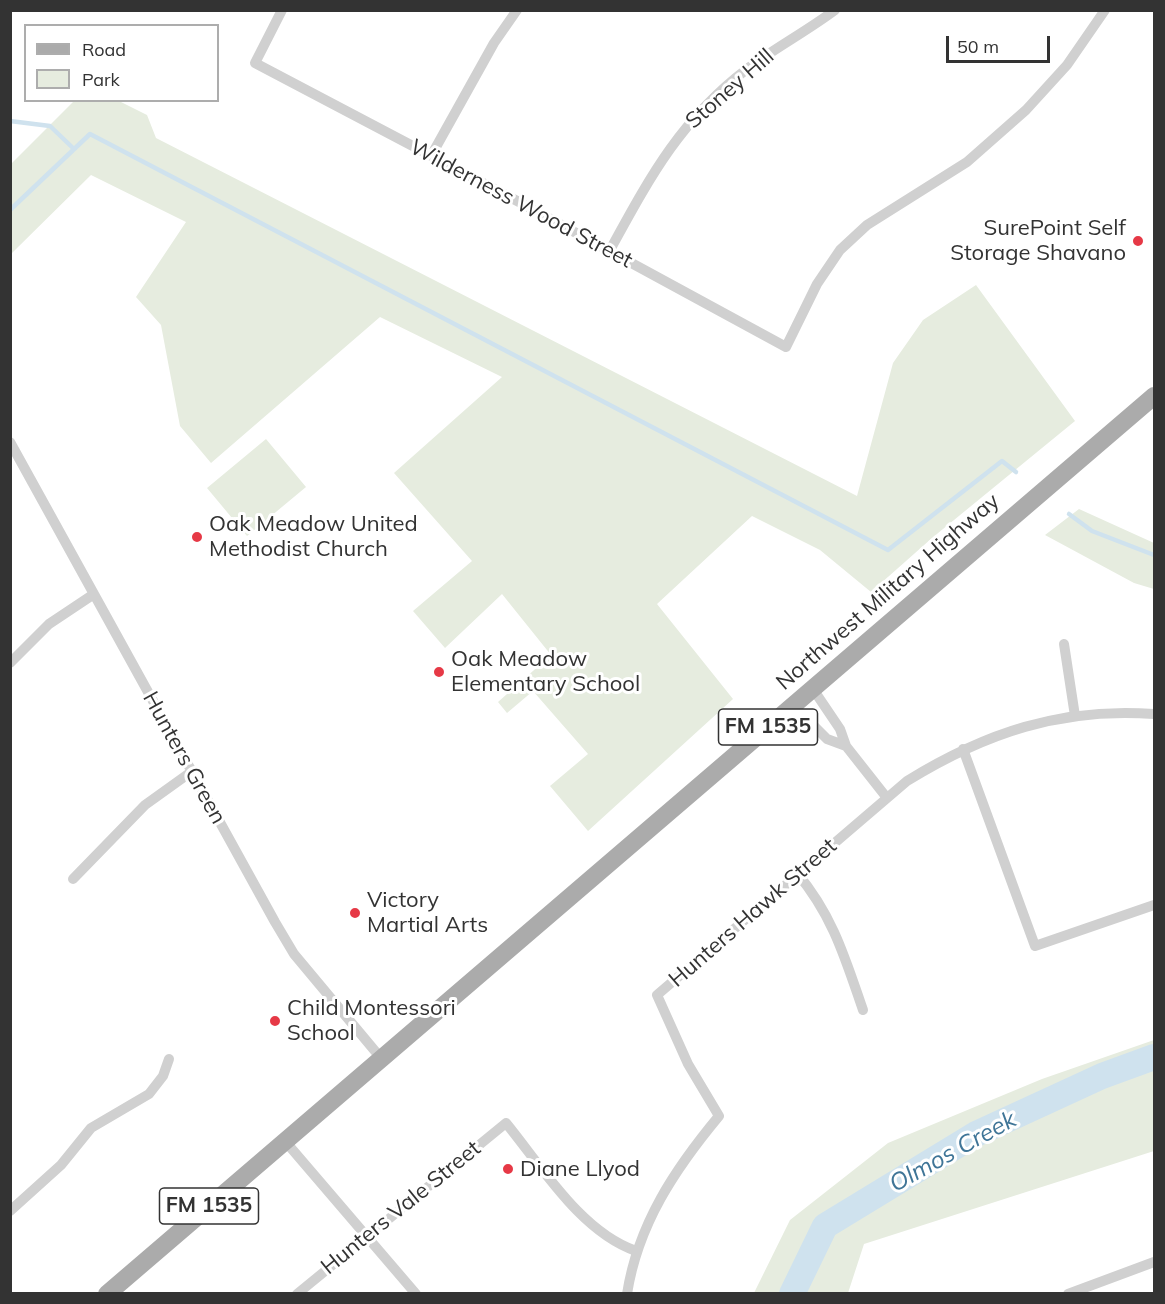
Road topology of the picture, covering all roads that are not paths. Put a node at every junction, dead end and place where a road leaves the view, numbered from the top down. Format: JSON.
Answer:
{"nodes":[{"id":1,"x":282,"y":10,"type":"edge"},
{"id":2,"x":517,"y":10,"type":"edge"},
{"id":3,"x":835,"y":10,"type":"edge"},
{"id":4,"x":1105,"y":10,"type":"edge"},
{"id":5,"x":431,"y":156,"type":"junction"},
{"id":6,"x":610,"y":250,"type":"junction"},
{"id":7,"x":1155,"y":396,"type":"edge"},
{"id":8,"x":10,"y":442,"type":"edge"},
{"id":9,"x":94,"y":594,"type":"junction"},
{"id":10,"x":1064,"y":644,"type":"dead end"},
{"id":11,"x":10,"y":663,"type":"edge"},
{"id":12,"x":813,"y":689,"type":"junction"},
{"id":13,"x":794,"y":706,"type":"junction"},
{"id":14,"x":1155,"y":714,"type":"edge"},
{"id":15,"x":1075,"y":716,"type":"junction"},
{"id":16,"x":846,"y":746,"type":"junction"},
{"id":17,"x":963,"y":749,"type":"junction"},
{"id":18,"x":191,"y":772,"type":"junction"},
{"id":19,"x":887,"y":798,"type":"junction"},
{"id":20,"x":797,"y":873,"type":"junction"},
{"id":21,"x":74,"y":879,"type":"dead end"},
{"id":22,"x":1155,"y":905,"type":"edge"},
{"id":23,"x":863,"y":1010,"type":"dead end"},
{"id":24,"x":380,"y":1058,"type":"junction"},
{"id":25,"x":169,"y":1059,"type":"dead end"},
{"id":26,"x":285,"y":1141,"type":"junction"},
{"id":27,"x":10,"y":1211,"type":"edge"},
{"id":28,"x":367,"y":1236,"type":"junction"},
{"id":29,"x":636,"y":1251,"type":"junction"},
{"id":30,"x":1155,"y":1262,"type":"edge"},
{"id":31,"x":107,"y":1293,"type":"edge"},
{"id":32,"x":297,"y":1293,"type":"edge"},
{"id":33,"x":416,"y":1293,"type":"edge"},
{"id":34,"x":627,"y":1293,"type":"edge"},
{"id":35,"x":1068,"y":1293,"type":"edge"}],
"edges":[{"from":1,"to":5,"type":"street","name":"Wilderness Wood Street"},
{"from":2,"to":5,"type":"street"},
{"from":3,"to":6,"type":"street","name":"Stoney Hill"},
{"from":4,"to":6,"type":"street","name":"Wilderness Wood Street"},
{"from":5,"to":6,"type":"street","name":"Wilderness Wood Street"},
{"from":7,"to":12,"type":"main road","name":"Northwest Military Highway","number":"FM 1535"},
{"from":8,"to":9,"type":"street","name":"Hunters Green"},
{"from":9,"to":11,"type":"street"},
{"from":9,"to":18,"type":"street","name":"Hunters Green"},
{"from":10,"to":15,"type":"street"},
{"from":12,"to":13,"type":"main road","name":"Northwest Military Highway","number":"FM 1535"},
{"from":12,"to":16,"type":"street"},
{"from":13,"to":16,"type":"street"},
{"from":13,"to":24,"type":"main road","name":"Northwest Military Highway","number":"FM 1535"},
{"from":14,"to":15,"type":"street","name":"Hunters Hawk Street"},
{"from":15,"to":17,"type":"street","name":"Hunters Hawk Street"},
{"from":16,"to":19,"type":"street"},
{"from":17,"to":19,"type":"street","name":"Hunters Hawk Street"},
{"from":17,"to":22,"type":"street"},
{"from":18,"to":21,"type":"street"},
{"from":18,"to":24,"type":"street","name":"Hunters Green"},
{"from":19,"to":20,"type":"street","name":"Hunters Hawk Street"},
{"from":20,"to":23,"type":"street"},
{"from":20,"to":29,"type":"street","name":"Hunters Hawk Street"},
{"from":24,"to":26,"type":"main road","name":"Northwest Military Highway","number":"FM 1535"},
{"from":25,"to":27,"type":"street"},
{"from":26,"to":28,"type":"street"},
{"from":26,"to":31,"type":"main road","name":"Northwest Military Highway","number":"FM 1535"},
{"from":28,"to":29,"type":"street","name":"Hunters Vale Street"},
{"from":28,"to":32,"type":"street","name":"Hunters Vale Street"},
{"from":28,"to":33,"type":"street"},
{"from":29,"to":34,"type":"street","name":"Hunters Hawk Street"},
{"from":30,"to":35,"type":"street"}]}
